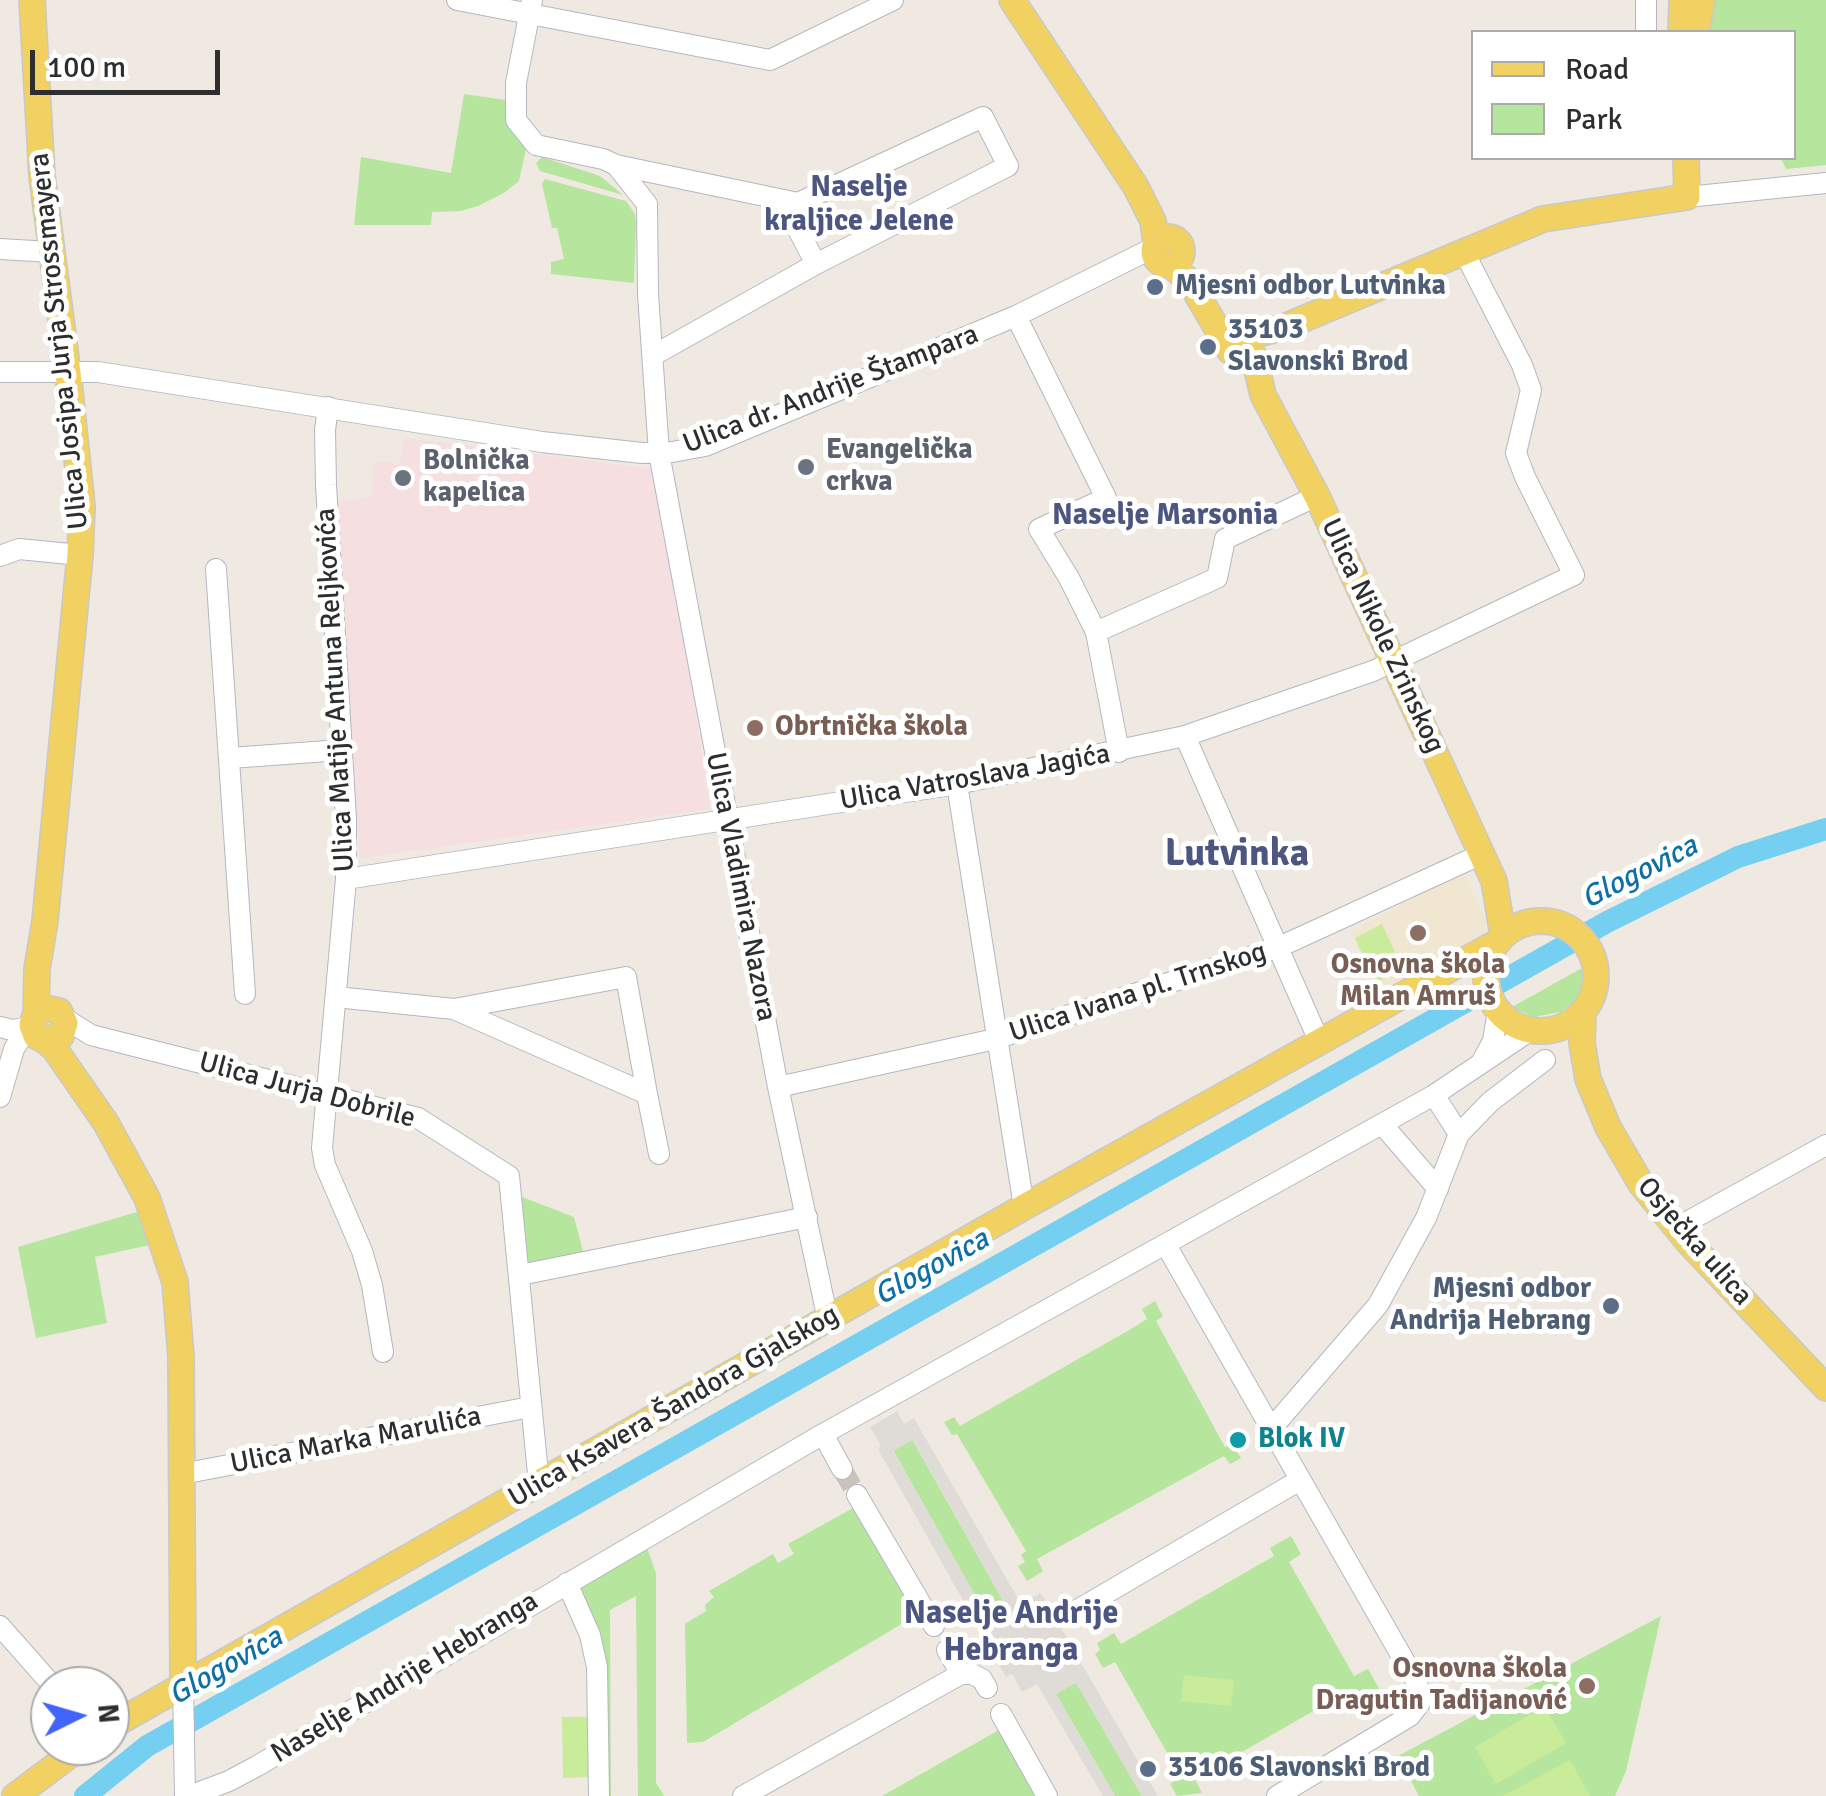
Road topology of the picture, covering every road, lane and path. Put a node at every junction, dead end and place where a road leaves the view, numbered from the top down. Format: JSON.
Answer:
{"nodes":[{"id":1,"x":32,"y":0,"type":"edge"},
{"id":2,"x":457,"y":0,"type":"edge"},
{"id":3,"x":893,"y":0,"type":"edge"},
{"id":4,"x":1012,"y":0,"type":"edge"},
{"id":5,"x":1646,"y":0,"type":"edge"},
{"id":6,"x":1682,"y":0,"type":"edge"},
{"id":7,"x":1702,"y":0,"type":"edge"},
{"id":8,"x":529,"y":7,"type":"edge"},
{"id":9,"x":1646,"y":30,"type":"edge"},
{"id":10,"x":1681,"y":30,"type":"edge"},
{"id":11,"x":1696,"y":30,"type":"edge"},
{"id":12,"x":1686,"y":160,"type":"edge"},
{"id":13,"x":616,"y":166,"type":"junction"},
{"id":14,"x":667,"y":175,"type":"junction"},
{"id":15,"x":1826,"y":184,"type":"edge"},
{"id":16,"x":1687,"y":197,"type":"junction"},
{"id":17,"x":798,"y":203,"type":"junction"},
{"id":18,"x":647,"y":204,"type":"junction"},
{"id":19,"x":0,"y":249,"type":"edge"},
{"id":20,"x":1166,"y":251,"type":"junction"},
{"id":21,"x":51,"y":252,"type":"junction"},
{"id":22,"x":1464,"y":252,"type":"junction"},
{"id":23,"x":816,"y":264,"type":"junction"},
{"id":24,"x":1016,"y":316,"type":"junction"},
{"id":25,"x":1244,"y":349,"type":"junction"},
{"id":26,"x":654,"y":355,"type":"junction"},
{"id":27,"x":0,"y":372,"type":"edge"},
{"id":28,"x":68,"y":372,"type":"junction"},
{"id":29,"x":328,"y":408,"type":"junction"},
{"id":30,"x":659,"y":453,"type":"junction"},
{"id":31,"x":1317,"y":496,"type":"junction"},
{"id":32,"x":3,"y":548,"type":"edge"},
{"id":33,"x":80,"y":555,"type":"junction"},
{"id":34,"x":216,"y":570,"type":"dead end"},
{"id":35,"x":1096,"y":632,"type":"junction"},
{"id":36,"x":1395,"y":660,"type":"junction"},
{"id":37,"x":1185,"y":736,"type":"junction"},
{"id":38,"x":341,"y":750,"type":"junction"},
{"id":39,"x":1118,"y":752,"type":"junction"},
{"id":40,"x":230,"y":758,"type":"junction"},
{"id":41,"x":957,"y":784,"type":"junction"},
{"id":42,"x":727,"y":821,"type":"junction"},
{"id":43,"x":1482,"y":854,"type":"junction"},
{"id":44,"x":346,"y":879,"type":"junction"},
{"id":45,"x":1494,"y":881,"type":"junction"},
{"id":46,"x":1535,"y":921,"type":"junction"},
{"id":47,"x":1500,"y":938,"type":"junction"},
{"id":48,"x":1277,"y":948,"type":"junction"},
{"id":49,"x":1425,"y":981,"type":"junction"},
{"id":50,"x":1486,"y":992,"type":"junction"},
{"id":51,"x":244,"y":994,"type":"dead end"},
{"id":52,"x":336,"y":997,"type":"junction"},
{"id":53,"x":454,"y":1009,"type":"junction"},
{"id":54,"x":1584,"y":1011,"type":"junction"},
{"id":55,"x":45,"y":1025,"type":"junction"},
{"id":56,"x":0,"y":1027,"type":"edge"},
{"id":57,"x":1537,"y":1030,"type":"junction"},
{"id":58,"x":995,"y":1038,"type":"junction"},
{"id":59,"x":1319,"y":1041,"type":"junction"},
{"id":60,"x":1545,"y":1060,"type":"dead end"},
{"id":61,"x":1480,"y":1064,"type":"junction"},
{"id":62,"x":1588,"y":1078,"type":"junction"},
{"id":63,"x":778,"y":1087,"type":"junction"},
{"id":64,"x":2,"y":1092,"type":"edge"},
{"id":65,"x":326,"y":1092,"type":"junction"},
{"id":66,"x":646,"y":1094,"type":"junction"},
{"id":67,"x":1434,"y":1095,"type":"junction"},
{"id":68,"x":1382,"y":1124,"type":"junction"},
{"id":69,"x":1459,"y":1134,"type":"junction"},
{"id":70,"x":1826,"y":1145,"type":"edge"},
{"id":71,"x":658,"y":1154,"type":"dead end"},
{"id":72,"x":1438,"y":1189,"type":"junction"},
{"id":73,"x":1024,"y":1207,"type":"junction"},
{"id":74,"x":807,"y":1217,"type":"junction"},
{"id":75,"x":1676,"y":1228,"type":"junction"},
{"id":76,"x":1166,"y":1245,"type":"junction"},
{"id":77,"x":1714,"y":1270,"type":"junction"},
{"id":78,"x":520,"y":1275,"type":"junction"},
{"id":79,"x":828,"y":1320,"type":"junction"},
{"id":80,"x":383,"y":1352,"type":"dead end"},
{"id":81,"x":1826,"y":1372,"type":"edge"},
{"id":82,"x":1826,"y":1388,"type":"edge"},
{"id":83,"x":530,"y":1407,"type":"junction"},
{"id":84,"x":1826,"y":1409,"type":"edge"},
{"id":85,"x":1271,"y":1429,"type":"junction"},
{"id":86,"x":822,"y":1434,"type":"junction"},
{"id":87,"x":842,"y":1469,"type":"tunnel mouth"},
{"id":88,"x":182,"y":1474,"type":"junction"},
{"id":89,"x":1300,"y":1480,"type":"junction"},
{"id":90,"x":538,"y":1484,"type":"junction"},
{"id":91,"x":857,"y":1494,"type":"tunnel mouth"},
{"id":92,"x":567,"y":1583,"type":"junction"},
{"id":93,"x":1074,"y":1612,"type":"dead end"},
{"id":94,"x":0,"y":1626,"type":"edge"},
{"id":95,"x":934,"y":1626,"type":"dead end"},
{"id":96,"x":948,"y":1650,"type":"dead end"},
{"id":97,"x":35,"y":1666,"type":"edge"},
{"id":98,"x":961,"y":1674,"type":"junction"},
{"id":99,"x":986,"y":1688,"type":"dead end"},
{"id":100,"x":183,"y":1693,"type":"junction"},
{"id":101,"x":1001,"y":1714,"type":"dead end"},
{"id":102,"x":130,"y":1718,"type":"edge"},
{"id":103,"x":56,"y":1766,"type":"edge"},
{"id":104,"x":756,"y":1793,"type":"edge"},
{"id":105,"x":16,"y":1796,"type":"edge"},
{"id":106,"x":187,"y":1796,"type":"edge"},
{"id":107,"x":598,"y":1796,"type":"edge"},
{"id":108,"x":1047,"y":1796,"type":"edge"},
{"id":109,"x":1277,"y":1796,"type":"edge"}],
"edges":[{"from":1,"to":21,"type":"main road","name":"Ulica Josipa Jurja Strossmayera"},
{"from":2,"to":8,"type":"street"},
{"from":3,"to":8,"type":"street"},
{"from":4,"to":20,"type":"main road","name":"Ulica Nikole Zrinskog"},
{"from":5,"to":9,"type":"street"},
{"from":6,"to":10,"type":"main road"},
{"from":7,"to":11,"type":"main road"},
{"from":8,"to":13,"type":"street"},
{"from":12,"to":16,"type":"main road"},
{"from":13,"to":14,"type":"street"},
{"from":13,"to":18,"type":"street"},
{"from":14,"to":17,"type":"street"},
{"from":14,"to":18,"type":"street"},
{"from":15,"to":16,"type":"street"},
{"from":16,"to":22,"type":"main road"},
{"from":17,"to":23,"type":"street"},
{"from":17,"to":23,"type":"street"},
{"from":18,"to":26,"type":"street","name":"Ulica Vladimira Nazora"},
{"from":19,"to":21,"type":"street"},
{"from":20,"to":24,"type":"street","name":"Ulica dr. Andrije Štampara"},
{"from":20,"to":25,"type":"main road","name":"Ulica Nikole Zrinskog"},
{"from":21,"to":28,"type":"main road","name":"Ulica Josipa Jurja Strossmayera"},
{"from":22,"to":25,"type":"main road"},
{"from":22,"to":36,"type":"street","name":"Ulica Vatroslava Jagića"},
{"from":23,"to":26,"type":"street"},
{"from":24,"to":30,"type":"street","name":"Ulica dr. Andrije Štampara"},
{"from":24,"to":35,"type":"street"},
{"from":25,"to":31,"type":"main road","name":"Ulica Nikole Zrinskog"},
{"from":26,"to":30,"type":"street","name":"Ulica Vladimira Nazora"},
{"from":27,"to":28,"type":"street","name":"Ulica dr. Andrije Štampara"},
{"from":28,"to":29,"type":"street","name":"Ulica dr. Andrije Štampara"},
{"from":28,"to":33,"type":"main road","name":"Ulica Josipa Jurja Strossmayera"},
{"from":29,"to":30,"type":"street","name":"Ulica dr. Andrije Štampara"},
{"from":29,"to":38,"type":"street","name":"Ulica Matije Antuna Reljkovića"},
{"from":30,"to":42,"type":"street","name":"Ulica Vladimira Nazora"},
{"from":31,"to":35,"type":"street"},
{"from":31,"to":36,"type":"main road","name":"Ulica Nikole Zrinskog"},
{"from":32,"to":33,"type":"street"},
{"from":33,"to":55,"type":"main road","name":"Ulica Josipa Jurja Strossmayera"},
{"from":34,"to":40,"type":"street"},
{"from":35,"to":39,"type":"street"},
{"from":36,"to":37,"type":"street","name":"Ulica Vatroslava Jagića"},
{"from":36,"to":43,"type":"main road","name":"Ulica Nikole Zrinskog"},
{"from":37,"to":39,"type":"street","name":"Ulica Vatroslava Jagića"},
{"from":37,"to":48,"type":"street"},
{"from":38,"to":40,"type":"street"},
{"from":38,"to":44,"type":"street","name":"Ulica Matije Antuna Reljkovića"},
{"from":39,"to":41,"type":"street","name":"Ulica Vatroslava Jagića"},
{"from":40,"to":51,"type":"street"},
{"from":41,"to":42,"type":"street","name":"Ulica Vatroslava Jagića"},
{"from":41,"to":58,"type":"street"},
{"from":42,"to":44,"type":"street","name":"Ulica Vatroslava Jagića"},
{"from":42,"to":63,"type":"street","name":"Ulica Vladimira Nazora"},
{"from":43,"to":45,"type":"main road","name":"Ulica Nikole Zrinskog"},
{"from":43,"to":48,"type":"street","name":"Ulica Ivana pl. Trnskog"},
{"from":44,"to":52,"type":"street","name":"Ulica Matije Antuna Reljkovića"},
{"from":45,"to":46,"type":"main road","name":"Ulica Nikole Zrinskog"},
{"from":45,"to":47,"type":"main road","name":"Ulica Nikole Zrinskog"},
{"from":46,"to":47,"type":"main road"},
{"from":46,"to":54,"type":"main road"},
{"from":47,"to":49,"type":"main road","name":"Ulica Ksavera Šandora Gjalskog"},
{"from":47,"to":50,"type":"main road"},
{"from":48,"to":58,"type":"street","name":"Ulica Ivana pl. Trnskog"},
{"from":48,"to":59,"type":"street"},
{"from":49,"to":50,"type":"main road"},
{"from":49,"to":59,"type":"main road","name":"Ulica Ksavera Šandora Gjalskog"},
{"from":50,"to":57,"type":"main road"},
{"from":50,"to":61,"type":"street"},
{"from":52,"to":53,"type":"street"},
{"from":52,"to":65,"type":"street","name":"Ulica Matije Antuna Reljkovića"},
{"from":53,"to":66,"type":"street"},
{"from":53,"to":66,"type":"street"},
{"from":54,"to":57,"type":"main road"},
{"from":54,"to":62,"type":"main road","name":"Osječka ulica"},
{"from":55,"to":56,"type":"street","name":"Ulica Jurja Dobrile"},
{"from":55,"to":64,"type":"street"},
{"from":55,"to":65,"type":"street","name":"Ulica Jurja Dobrile"},
{"from":55,"to":88,"type":"main road","name":"Ulica Josipa Jurja Strossmayera"},
{"from":57,"to":61,"type":"street","name":"Naselje Andrije Hebranga"},
{"from":57,"to":62,"type":"main road","name":"Osječka ulica"},
{"from":58,"to":63,"type":"street","name":"Ulica Ivana pl. Trnskog"},
{"from":58,"to":73,"type":"street"},
{"from":59,"to":73,"type":"main road","name":"Ulica Ksavera Šandora Gjalskog"},
{"from":60,"to":69,"type":"street"},
{"from":61,"to":67,"type":"street","name":"Naselje Andrije Hebranga"},
{"from":62,"to":75,"type":"main road","name":"Osječka ulica"},
{"from":63,"to":74,"type":"street","name":"Ulica Vladimira Nazora"},
{"from":65,"to":78,"type":"street","name":"Ulica Jurja Dobrile"},
{"from":65,"to":80,"type":"street","name":"Ulica Matije Antuna Reljkovića"},
{"from":66,"to":71,"type":"street"},
{"from":67,"to":68,"type":"street","name":"Naselje Andrije Hebranga"},
{"from":67,"to":69,"type":"street"},
{"from":68,"to":72,"type":"street"},
{"from":68,"to":76,"type":"street","name":"Naselje Andrije Hebranga"},
{"from":69,"to":72,"type":"street"},
{"from":70,"to":75,"type":"street"},
{"from":72,"to":85,"type":"street"},
{"from":73,"to":79,"type":"main road","name":"Ulica Ksavera Šandora Gjalskog"},
{"from":74,"to":78,"type":"street"},
{"from":74,"to":79,"type":"street","name":"Ulica Vladimira Nazora"},
{"from":75,"to":77,"type":"main road","name":"Osječka ulica"},
{"from":76,"to":85,"type":"street"},
{"from":76,"to":86,"type":"street","name":"Naselje Andrije Hebranga"},
{"from":77,"to":81,"type":"main road"},
{"from":77,"to":82,"type":"main road","name":"Osječka ulica"},
{"from":77,"to":84,"type":"main road"},
{"from":78,"to":83,"type":"street"},
{"from":79,"to":90,"type":"main road","name":"Ulica Ksavera Šandora Gjalskog"},
{"from":83,"to":88,"type":"street","name":"Ulica Marka Marulića"},
{"from":83,"to":90,"type":"street"},
{"from":85,"to":89,"type":"street"},
{"from":86,"to":87,"type":"street"},
{"from":86,"to":92,"type":"street","name":"Naselje Andrije Hebranga"},
{"from":88,"to":100,"type":"main road","name":"Ulica Josipa Jurja Strossmayera"},
{"from":89,"to":93,"type":"street"},
{"from":89,"to":109,"type":"street"},
{"from":90,"to":100,"type":"main road","name":"Ulica Ksavera Šandora Gjalskog"},
{"from":91,"to":95,"type":"street"},
{"from":92,"to":106,"type":"street","name":"Naselje Andrije Hebranga"},
{"from":92,"to":107,"type":"street","name":"Naselje Andrije Hebranga"},
{"from":94,"to":97,"type":"street"},
{"from":96,"to":98,"type":"street"},
{"from":98,"to":99,"type":"street"},
{"from":98,"to":104,"type":"street"},
{"from":100,"to":102,"type":"main road","name":"Ulica Ksavera Šandora Gjalskog"},
{"from":100,"to":106,"type":"street"},
{"from":101,"to":108,"type":"street"},
{"from":103,"to":105,"type":"main road"}]}
